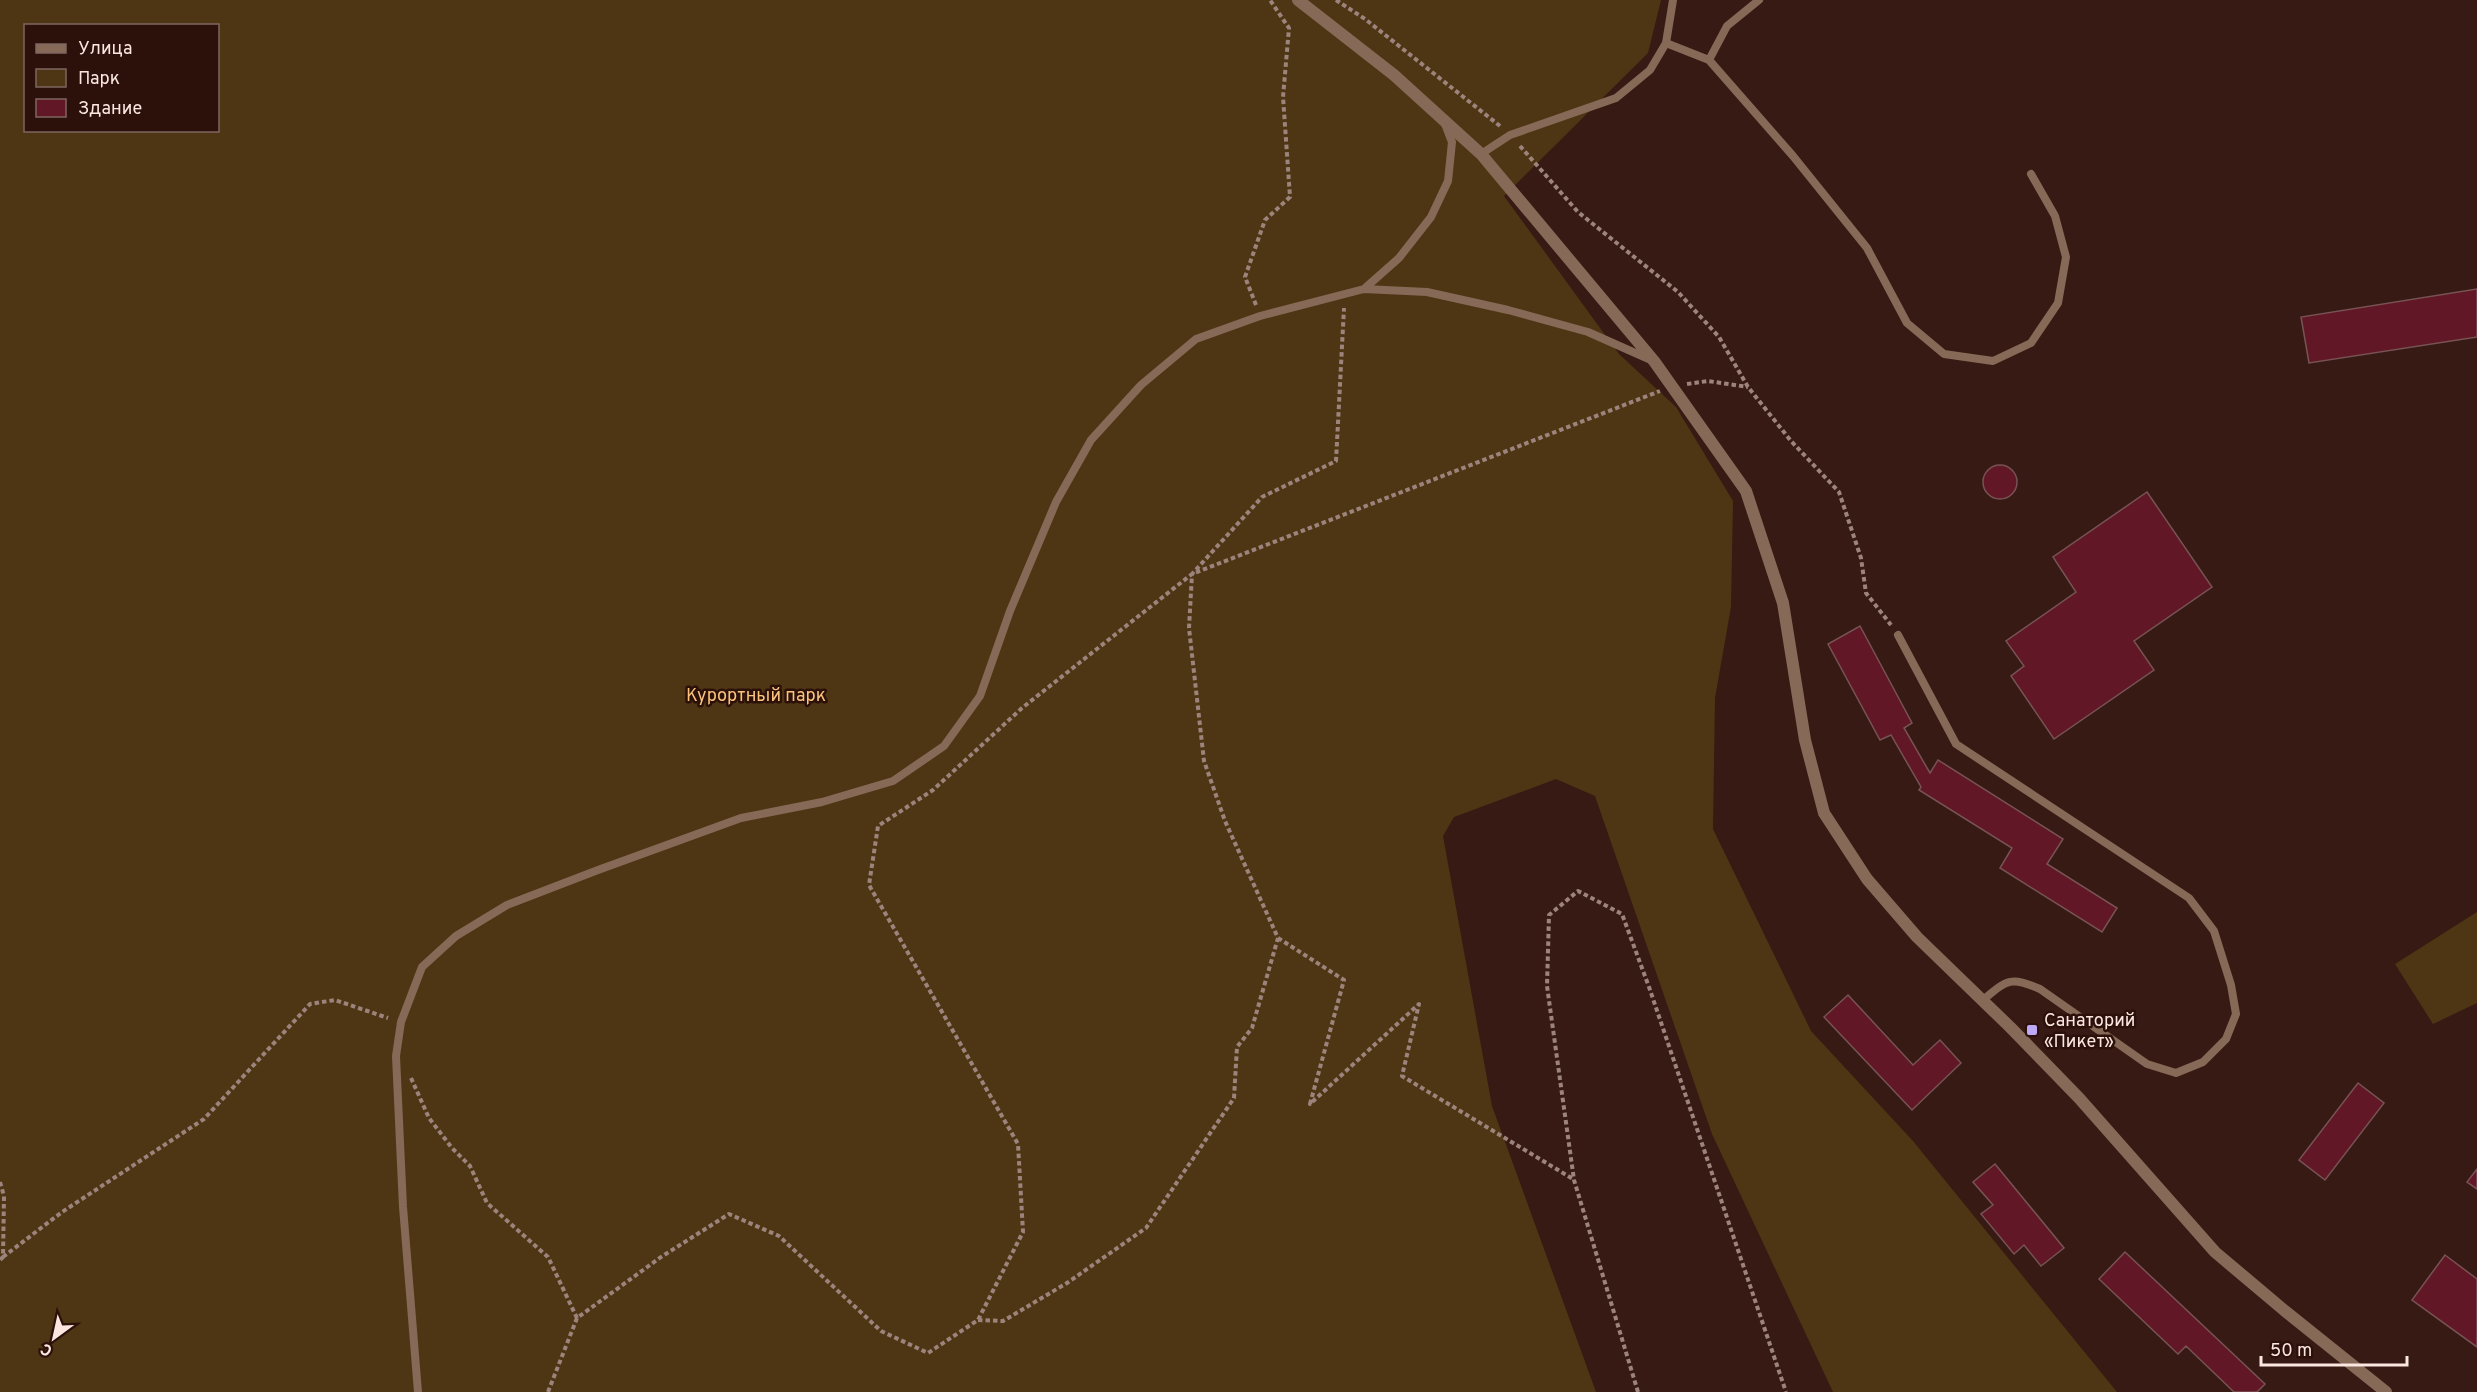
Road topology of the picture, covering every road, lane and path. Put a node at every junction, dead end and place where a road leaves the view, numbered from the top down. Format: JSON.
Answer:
{"nodes":[{"id":1,"x":1270,"y":0,"type":"edge"},
{"id":2,"x":1298,"y":0,"type":"edge"},
{"id":3,"x":1336,"y":0,"type":"edge"},
{"id":4,"x":1673,"y":0,"type":"edge"},
{"id":5,"x":1759,"y":0,"type":"edge"},
{"id":6,"x":1666,"y":43,"type":"junction"},
{"id":7,"x":1709,"y":60,"type":"junction"},
{"id":8,"x":1443,"y":118,"type":"junction"},
{"id":9,"x":1510,"y":135,"type":"junction"},
{"id":10,"x":1481,"y":154,"type":"junction"},
{"id":11,"x":2031,"y":174,"type":"dead end"},
{"id":12,"x":1364,"y":290,"type":"junction"},
{"id":13,"x":1346,"y":294,"type":"junction"},
{"id":14,"x":1260,"y":316,"type":"junction"},
{"id":15,"x":1654,"y":361,"type":"junction"},
{"id":16,"x":1673,"y":386,"type":"junction"},
{"id":17,"x":1748,"y":387,"type":"junction"},
{"id":18,"x":1192,"y":574,"type":"junction"},
{"id":19,"x":1898,"y":635,"type":"joint"},
{"id":20,"x":1278,"y":938,"type":"junction"},
{"id":21,"x":1983,"y":1000,"type":"junction"},
{"id":22,"x":401,"y":1022,"type":"junction"},
{"id":23,"x":396,"y":1056,"type":"junction"},
{"id":24,"x":1574,"y":1180,"type":"junction"},
{"id":25,"x":0,"y":1182,"type":"edge"},
{"id":26,"x":1,"y":1258,"type":"edge"},
{"id":27,"x":577,"y":1318,"type":"junction"},
{"id":28,"x":978,"y":1320,"type":"junction"},
{"id":29,"x":418,"y":1392,"type":"edge"},
{"id":30,"x":548,"y":1392,"type":"edge"},
{"id":31,"x":1638,"y":1392,"type":"edge"},
{"id":32,"x":1786,"y":1392,"type":"edge"},
{"id":33,"x":2386,"y":1392,"type":"edge"}],
"edges":[{"from":1,"to":14,"type":"path"},
{"from":2,"to":8,"type":"street"},
{"from":3,"to":9,"type":"path"},
{"from":4,"to":6,"type":"lane"},
{"from":5,"to":7,"type":"lane"},
{"from":6,"to":7,"type":"lane"},
{"from":6,"to":9,"type":"lane"},
{"from":7,"to":11,"type":"lane"},
{"from":8,"to":10,"type":"street"},
{"from":8,"to":12,"type":"lane"},
{"from":9,"to":10,"type":"lane"},
{"from":9,"to":17,"type":"path"},
{"from":10,"to":15,"type":"street"},
{"from":12,"to":13,"type":"lane"},
{"from":12,"to":15,"type":"lane"},
{"from":13,"to":14,"type":"lane"},
{"from":13,"to":18,"type":"path"},
{"from":14,"to":22,"type":"lane"},
{"from":15,"to":16,"type":"street"},
{"from":16,"to":17,"type":"path"},
{"from":16,"to":18,"type":"path"},
{"from":16,"to":21,"type":"street"},
{"from":17,"to":19,"type":"path"},
{"from":18,"to":20,"type":"path"},
{"from":18,"to":28,"type":"path"},
{"from":19,"to":21,"type":"lane"},
{"from":20,"to":24,"type":"path"},
{"from":20,"to":28,"type":"path"},
{"from":21,"to":33,"type":"street"},
{"from":22,"to":23,"type":"lane"},
{"from":22,"to":26,"type":"path"},
{"from":23,"to":27,"type":"path"},
{"from":23,"to":29,"type":"lane"},
{"from":24,"to":31,"type":"path"},
{"from":24,"to":32,"type":"path"},
{"from":25,"to":26,"type":"path"},
{"from":27,"to":28,"type":"path"},
{"from":27,"to":30,"type":"path"}]}
